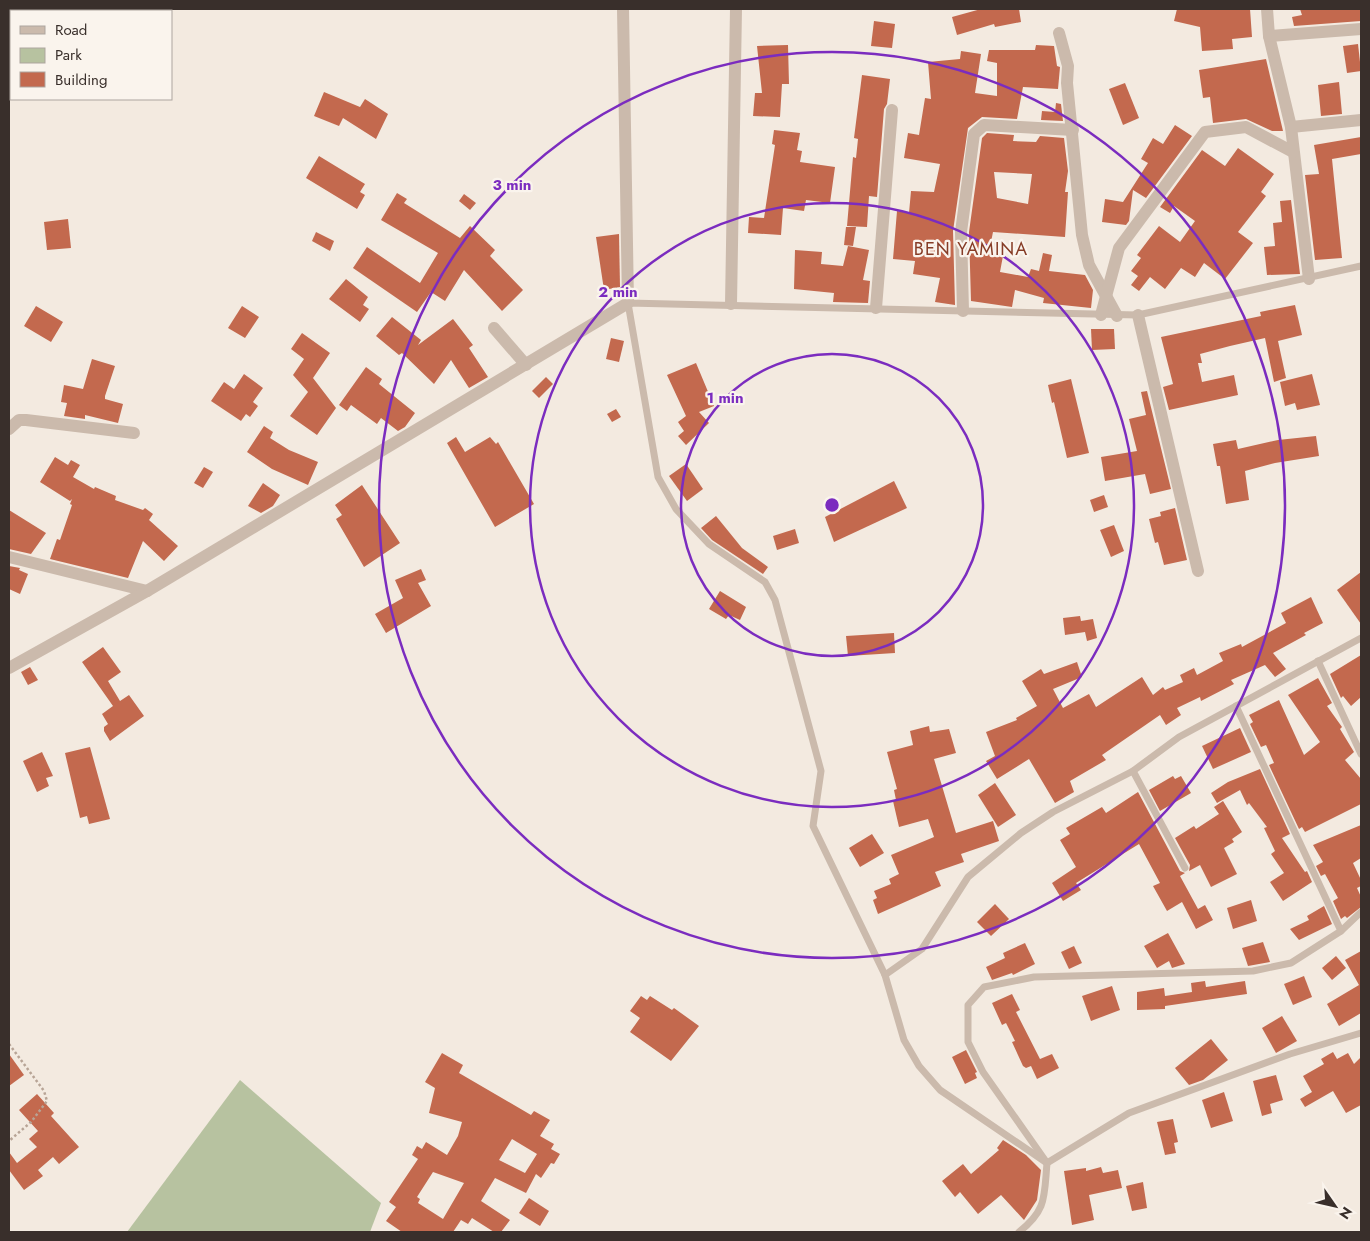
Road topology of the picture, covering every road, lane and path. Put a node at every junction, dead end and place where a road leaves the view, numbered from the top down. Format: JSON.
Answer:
{"nodes":[{"id":1,"x":623,"y":9,"type":"edge"},
{"id":2,"x":736,"y":9,"type":"edge"},
{"id":3,"x":1267,"y":9,"type":"edge"},
{"id":4,"x":1361,"y":29,"type":"edge"},
{"id":5,"x":1059,"y":33,"type":"dead end"},
{"id":6,"x":1269,"y":36,"type":"junction"},
{"id":7,"x":892,"y":110,"type":"dead end"},
{"id":8,"x":1361,"y":120,"type":"edge"},
{"id":9,"x":1291,"y":127,"type":"junction"},
{"id":10,"x":1073,"y":130,"type":"junction"},
{"id":11,"x":1293,"y":152,"type":"junction"},
{"id":12,"x":1361,"y":266,"type":"edge"},
{"id":13,"x":1309,"y":279,"type":"junction"},
{"id":14,"x":1106,"y":293,"type":"junction"},
{"id":15,"x":628,"y":303,"type":"junction"},
{"id":16,"x":730,"y":304,"type":"junction"},
{"id":17,"x":876,"y":308,"type":"junction"},
{"id":18,"x":963,"y":311,"type":"junction"},
{"id":19,"x":1101,"y":315,"type":"junction"},
{"id":20,"x":1138,"y":315,"type":"junction"},
{"id":21,"x":1117,"y":316,"type":"junction"},
{"id":22,"x":494,"y":328,"type":"dead end"},
{"id":23,"x":526,"y":365,"type":"junction"},
{"id":24,"x":9,"y":429,"type":"edge"},
{"id":25,"x":134,"y":433,"type":"dead end"},
{"id":26,"x":9,"y":557,"type":"edge"},
{"id":27,"x":1198,"y":571,"type":"dead end"},
{"id":28,"x":147,"y":591,"type":"junction"},
{"id":29,"x":1361,"y":638,"type":"edge"},
{"id":30,"x":1318,"y":660,"type":"junction"},
{"id":31,"x":9,"y":668,"type":"edge"},
{"id":32,"x":1236,"y":706,"type":"junction"},
{"id":33,"x":1361,"y":754,"type":"edge"},
{"id":34,"x":1132,"y":772,"type":"junction"},
{"id":35,"x":1185,"y":868,"type":"dead end"},
{"id":36,"x":1361,"y":912,"type":"edge"},
{"id":37,"x":1341,"y":932,"type":"junction"},
{"id":38,"x":885,"y":975,"type":"junction"},
{"id":39,"x":1361,"y":1033,"type":"edge"},
{"id":40,"x":9,"y":1044,"type":"edge"},
{"id":41,"x":9,"y":1141,"type":"edge"},
{"id":42,"x":1048,"y":1163,"type":"junction"},
{"id":43,"x":1019,"y":1232,"type":"edge"}],
"edges":[{"from":1,"to":15,"type":"street"},
{"from":2,"to":16,"type":"street"},
{"from":3,"to":6,"type":"street"},
{"from":4,"to":6,"type":"street"},
{"from":5,"to":10,"type":"street"},
{"from":6,"to":9,"type":"street"},
{"from":7,"to":17,"type":"street"},
{"from":8,"to":9,"type":"street"},
{"from":9,"to":11,"type":"street"},
{"from":10,"to":14,"type":"street"},
{"from":10,"to":18,"type":"street"},
{"from":11,"to":13,"type":"street"},
{"from":11,"to":14,"type":"street"},
{"from":12,"to":13,"type":"lane"},
{"from":13,"to":20,"type":"lane"},
{"from":14,"to":19,"type":"street"},
{"from":14,"to":21,"type":"street"},
{"from":15,"to":16,"type":"lane"},
{"from":15,"to":23,"type":"street"},
{"from":15,"to":38,"type":"lane"},
{"from":16,"to":17,"type":"lane"},
{"from":17,"to":18,"type":"lane"},
{"from":18,"to":19,"type":"lane"},
{"from":19,"to":21,"type":"lane"},
{"from":20,"to":21,"type":"lane"},
{"from":20,"to":27,"type":"street"},
{"from":22,"to":23,"type":"street"},
{"from":23,"to":28,"type":"street"},
{"from":24,"to":25,"type":"street"},
{"from":26,"to":28,"type":"street"},
{"from":28,"to":31,"type":"street"},
{"from":29,"to":30,"type":"lane"},
{"from":30,"to":32,"type":"lane"},
{"from":30,"to":33,"type":"lane"},
{"from":32,"to":34,"type":"lane"},
{"from":32,"to":37,"type":"lane"},
{"from":34,"to":35,"type":"lane"},
{"from":34,"to":38,"type":"lane"},
{"from":36,"to":37,"type":"lane"},
{"from":37,"to":42,"type":"lane"},
{"from":38,"to":42,"type":"lane"},
{"from":39,"to":42,"type":"lane"},
{"from":40,"to":41,"type":"path"},
{"from":42,"to":43,"type":"lane"}]}
